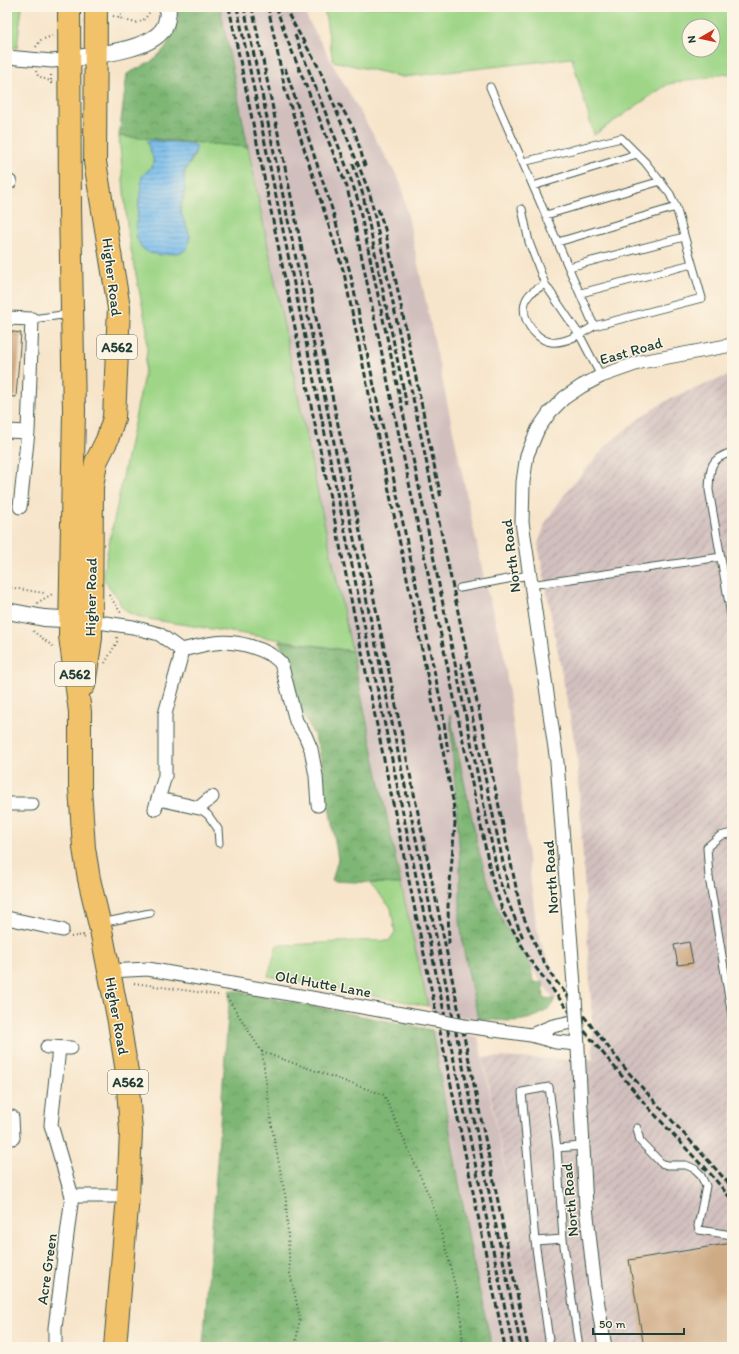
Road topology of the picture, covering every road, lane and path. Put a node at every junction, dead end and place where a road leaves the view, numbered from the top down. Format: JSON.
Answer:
{"nodes":[{"id":1,"x":69,"y":7,"type":"edge"},
{"id":2,"x":128,"y":7,"type":"edge"},
{"id":3,"x":152,"y":7,"type":"edge"},
{"id":4,"x":168,"y":7,"type":"edge"},
{"id":5,"x":105,"y":12,"type":"edge"},
{"id":6,"x":118,"y":18,"type":"junction"},
{"id":7,"x":96,"y":55,"type":"junction"},
{"id":8,"x":7,"y":57,"type":"edge"},
{"id":9,"x":70,"y":59,"type":"junction"},
{"id":10,"x":490,"y":87,"type":"dead end"},
{"id":11,"x":638,"y":154,"type":"junction"},
{"id":12,"x":523,"y":162,"type":"junction"},
{"id":13,"x":661,"y":181,"type":"junction"},
{"id":14,"x":533,"y":186,"type":"junction"},
{"id":15,"x":676,"y":206,"type":"junction"},
{"id":16,"x":522,"y":209,"type":"dead end"},
{"id":17,"x":546,"y":215,"type":"junction"},
{"id":18,"x":684,"y":237,"type":"junction"},
{"id":19,"x":558,"y":242,"type":"junction"},
{"id":20,"x":692,"y":264,"type":"junction"},
{"id":21,"x":569,"y":267,"type":"junction"},
{"id":22,"x":546,"y":284,"type":"junction"},
{"id":23,"x":581,"y":294,"type":"junction"},
{"id":24,"x":72,"y":314,"type":"junction"},
{"id":25,"x":7,"y":318,"type":"edge"},
{"id":26,"x":32,"y":319,"type":"junction"},
{"id":27,"x":594,"y":326,"type":"junction"},
{"id":28,"x":579,"y":334,"type":"junction"},
{"id":29,"x":732,"y":345,"type":"edge"},
{"id":30,"x":601,"y":376,"type":"junction"},
{"id":31,"x":550,"y":412,"type":"joint"},
{"id":32,"x":7,"y":430,"type":"edge"},
{"id":33,"x":28,"y":432,"type":"junction"},
{"id":34,"x":732,"y":452,"type":"edge"},
{"id":35,"x":20,"y":507,"type":"dead end"},
{"id":36,"x":721,"y":557,"type":"junction"},
{"id":37,"x":530,"y":580,"type":"junction"},
{"id":38,"x":7,"y":587,"type":"edge"},
{"id":39,"x":460,"y":588,"type":"dead end"},
{"id":40,"x":44,"y":593,"type":"dead end"},
{"id":41,"x":13,"y":612,"type":"edge"},
{"id":42,"x":70,"y":619,"type":"junction"},
{"id":43,"x":732,"y":621,"type":"edge"},
{"id":44,"x":91,"y":622,"type":"junction"},
{"id":45,"x":57,"y":650,"type":"dead end"},
{"id":46,"x":181,"y":650,"type":"junction"},
{"id":47,"x":80,"y":712,"type":"junction"},
{"id":48,"x":212,"y":797,"type":"dead end"},
{"id":49,"x":7,"y":804,"type":"edge"},
{"id":50,"x":32,"y":804,"type":"dead end"},
{"id":51,"x":318,"y":805,"type":"dead end"},
{"id":52,"x":199,"y":808,"type":"junction"},
{"id":53,"x":732,"y":833,"type":"edge"},
{"id":54,"x":219,"y":843,"type":"dead end"},
{"id":55,"x":150,"y":913,"type":"dead end"},
{"id":56,"x":7,"y":918,"type":"edge"},
{"id":57,"x":99,"y":924,"type":"junction"},
{"id":58,"x":62,"y":930,"type":"dead end"},
{"id":59,"x":110,"y":976,"type":"junction"},
{"id":60,"x":732,"y":1016,"type":"edge"},
{"id":61,"x":575,"y":1023,"type":"junction"},
{"id":62,"x":531,"y":1035,"type":"junction"},
{"id":63,"x":578,"y":1044,"type":"junction"},
{"id":64,"x":59,"y":1048,"type":"dead end"},
{"id":65,"x":262,"y":1052,"type":"junction"},
{"id":66,"x":637,"y":1128,"type":"dead end"},
{"id":67,"x":582,"y":1146,"type":"junction"},
{"id":68,"x":557,"y":1148,"type":"junction"},
{"id":69,"x":72,"y":1196,"type":"junction"},
{"id":70,"x":128,"y":1196,"type":"junction"},
{"id":71,"x":732,"y":1235,"type":"edge"},
{"id":72,"x":563,"y":1239,"type":"junction"},
{"id":73,"x":535,"y":1241,"type":"junction"},
{"id":74,"x":55,"y":1347,"type":"edge"},
{"id":75,"x":115,"y":1347,"type":"edge"},
{"id":76,"x":295,"y":1347,"type":"edge"},
{"id":77,"x":463,"y":1347,"type":"edge"},
{"id":78,"x":550,"y":1347,"type":"edge"},
{"id":79,"x":579,"y":1347,"type":"edge"},
{"id":80,"x":604,"y":1347,"type":"edge"}],
"edges":[{"from":1,"to":9,"type":"highway","name":"Higher Road","number":"A562"},
{"from":2,"to":6,"type":"path"},
{"from":3,"to":6,"type":"path"},
{"from":4,"to":7,"type":"street"},
{"from":5,"to":6,"type":"path"},
{"from":5,"to":7,"type":"highway","name":"Higher Road","number":"A562"},
{"from":7,"to":9,"type":"street"},
{"from":7,"to":44,"type":"highway","name":"Higher Road","number":"A562"},
{"from":8,"to":9,"type":"street"},
{"from":9,"to":24,"type":"highway","name":"Higher Road","number":"A562"},
{"from":10,"to":12,"type":"lane"},
{"from":11,"to":12,"type":"lane"},
{"from":11,"to":13,"type":"lane"},
{"from":11,"to":14,"type":"lane"},
{"from":12,"to":14,"type":"lane"},
{"from":13,"to":15,"type":"lane"},
{"from":13,"to":17,"type":"lane"},
{"from":14,"to":17,"type":"lane"},
{"from":15,"to":18,"type":"lane"},
{"from":15,"to":19,"type":"lane"},
{"from":16,"to":22,"type":"lane"},
{"from":17,"to":19,"type":"lane"},
{"from":18,"to":20,"type":"lane"},
{"from":18,"to":21,"type":"lane"},
{"from":19,"to":21,"type":"lane"},
{"from":20,"to":23,"type":"lane"},
{"from":20,"to":27,"type":"lane"},
{"from":21,"to":23,"type":"lane"},
{"from":22,"to":28,"type":"lane"},
{"from":22,"to":28,"type":"lane"},
{"from":23,"to":27,"type":"lane"},
{"from":24,"to":26,"type":"lane"},
{"from":24,"to":42,"type":"highway","name":"Higher Road","number":"A562"},
{"from":25,"to":26,"type":"street"},
{"from":26,"to":33,"type":"street"},
{"from":27,"to":28,"type":"lane"},
{"from":28,"to":30,"type":"lane"},
{"from":29,"to":30,"type":"street","name":"East Road"},
{"from":30,"to":31,"type":"street","name":"East Road"},
{"from":31,"to":37,"type":"street","name":"North Road"},
{"from":32,"to":33,"type":"street"},
{"from":33,"to":35,"type":"street"},
{"from":34,"to":36,"type":"lane"},
{"from":36,"to":37,"type":"lane"},
{"from":36,"to":43,"type":"lane"},
{"from":37,"to":39,"type":"lane"},
{"from":37,"to":61,"type":"street","name":"North Road","bridge":true},
{"from":38,"to":40,"type":"path"},
{"from":41,"to":42,"type":"street"},
{"from":41,"to":45,"type":"path"},
{"from":42,"to":44,"type":"street"},
{"from":42,"to":47,"type":"highway","name":"Higher Road","number":"A562"},
{"from":44,"to":46,"type":"street"},
{"from":44,"to":47,"type":"highway","name":"Higher Road","number":"A562"},
{"from":46,"to":51,"type":"street"},
{"from":46,"to":52,"type":"street"},
{"from":47,"to":57,"type":"highway","name":"Higher Road","number":"A562"},
{"from":48,"to":52,"type":"street"},
{"from":49,"to":50,"type":"street"},
{"from":52,"to":54,"type":"lane"},
{"from":53,"to":60,"type":"lane"},
{"from":55,"to":57,"type":"lane"},
{"from":56,"to":58,"type":"street"},
{"from":57,"to":59,"type":"highway","name":"Higher Road","number":"A562"},
{"from":59,"to":62,"type":"street","name":"Old Hutte Lane","bridge":true},
{"from":59,"to":65,"type":"path"},
{"from":59,"to":70,"type":"highway","name":"Higher Road","number":"A562"},
{"from":61,"to":62,"type":"street"},
{"from":61,"to":63,"type":"street","name":"North Road"},
{"from":62,"to":63,"type":"street","name":"Old Hutte Lane"},
{"from":63,"to":67,"type":"street","name":"North Road"},
{"from":64,"to":69,"type":"street","name":"Acre Green"},
{"from":65,"to":76,"type":"path"},
{"from":65,"to":77,"type":"path"},
{"from":66,"to":71,"type":"lane"},
{"from":67,"to":68,"type":"lane"},
{"from":67,"to":80,"type":"street","name":"North Road"},
{"from":68,"to":72,"type":"lane"},
{"from":68,"to":73,"type":"lane"},
{"from":69,"to":70,"type":"street"},
{"from":69,"to":74,"type":"street","name":"Acre Green"},
{"from":70,"to":75,"type":"highway","name":"Higher Road","number":"A562"},
{"from":72,"to":73,"type":"lane"},
{"from":72,"to":79,"type":"lane"},
{"from":73,"to":78,"type":"lane"}]}
